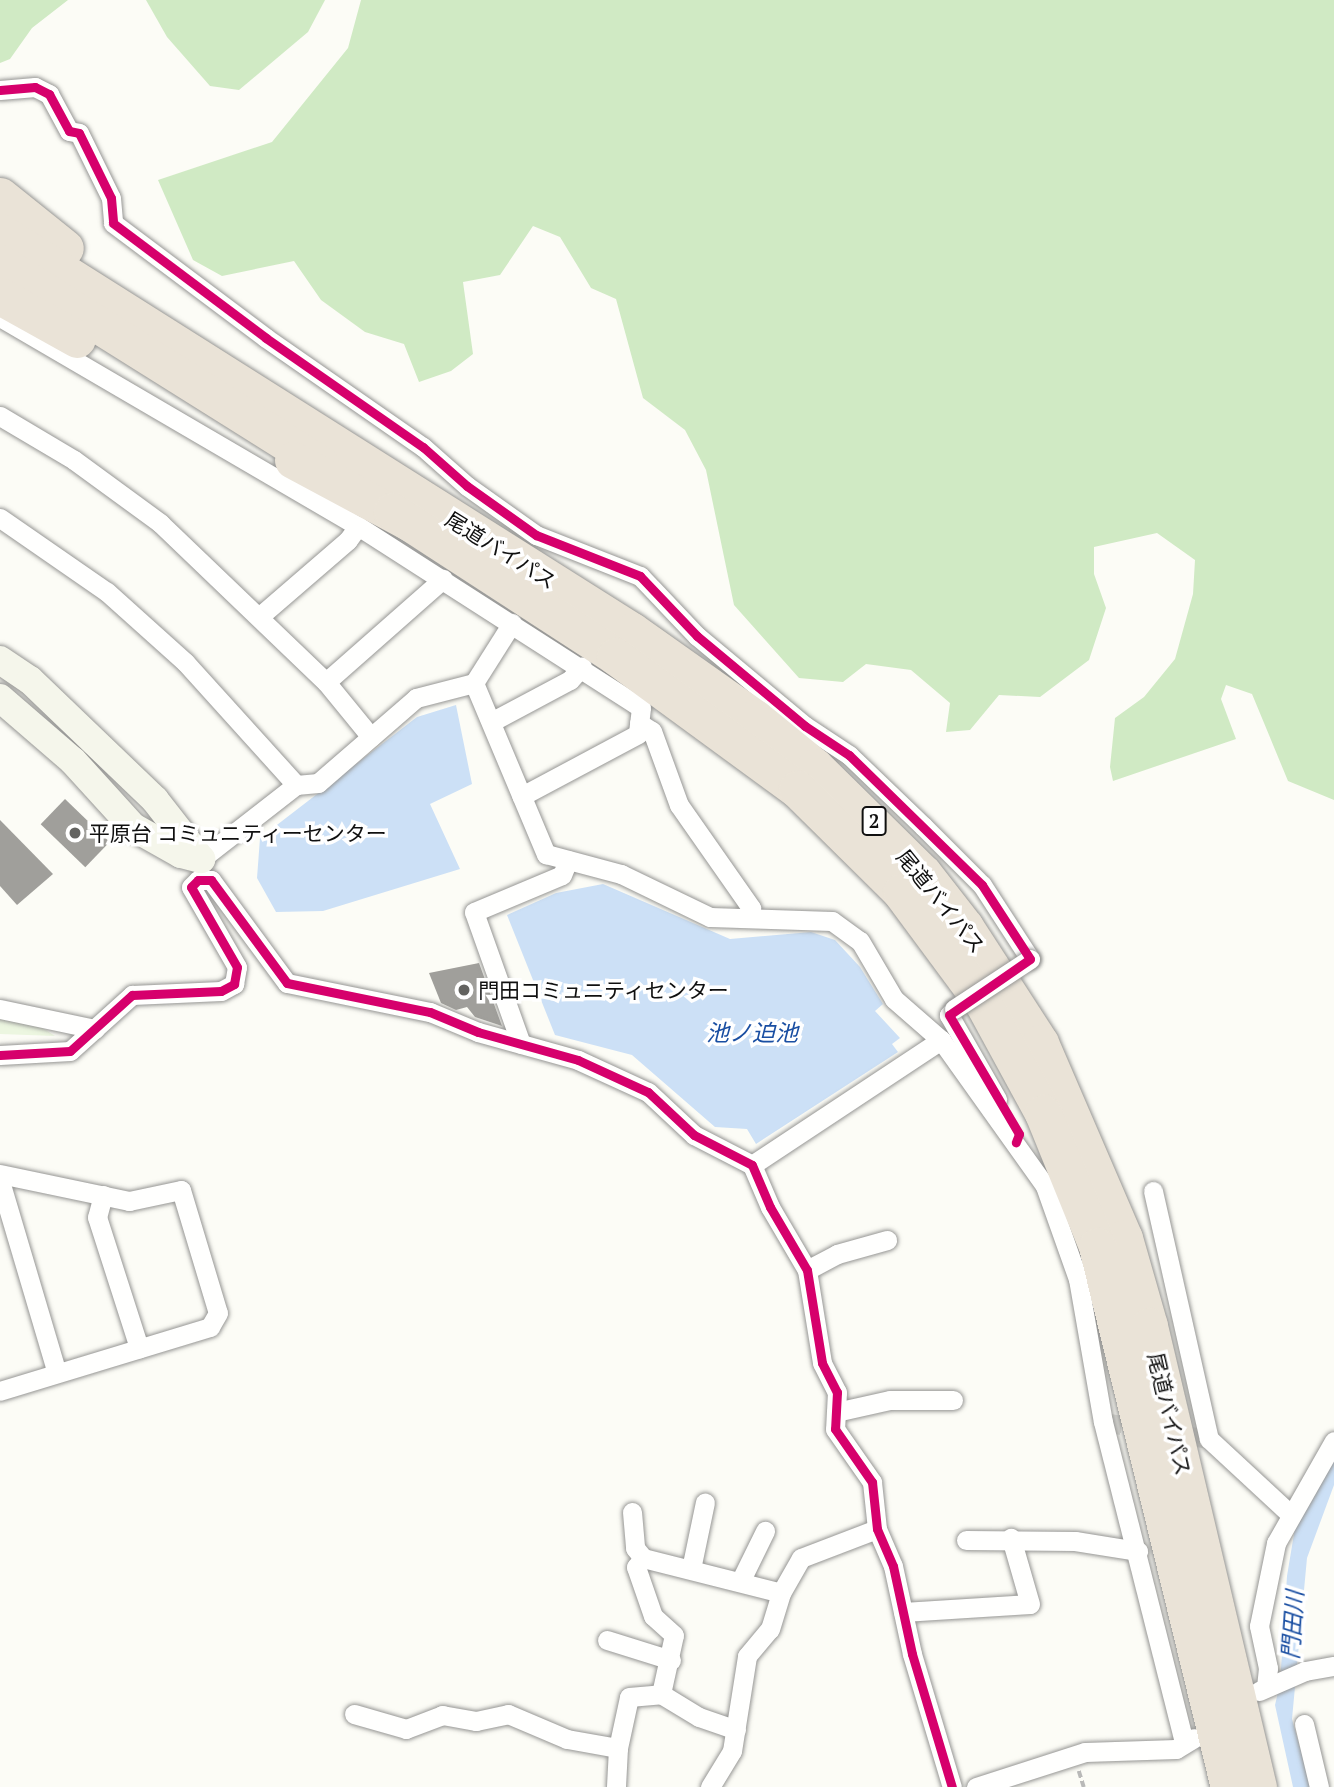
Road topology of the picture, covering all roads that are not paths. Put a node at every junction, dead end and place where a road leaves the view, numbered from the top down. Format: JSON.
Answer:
{"nodes":[{"id":1,"x":0,"y":90,"type":"edge"},
{"id":2,"x":0,"y":196,"type":"edge"},
{"id":3,"x":0,"y":232,"type":"edge"},
{"id":4,"x":0,"y":263,"type":"edge"},
{"id":5,"x":1,"y":315,"type":"edge"},
{"id":6,"x":250,"y":390,"type":"junction"},
{"id":7,"x":0,"y":416,"type":"edge"},
{"id":8,"x":0,"y":518,"type":"edge"},
{"id":9,"x":358,"y":526,"type":"junction"},
{"id":10,"x":421,"y":529,"type":"junction"},
{"id":11,"x":443,"y":579,"type":"junction"},
{"id":12,"x":260,"y":616,"type":"junction"},
{"id":13,"x":512,"y":623,"type":"junction"},
{"id":14,"x":0,"y":660,"type":"edge"},
{"id":15,"x":582,"y":666,"type":"junction"},
{"id":16,"x":326,"y":682,"type":"junction"},
{"id":17,"x":474,"y":683,"type":"junction"},
{"id":18,"x":0,"y":698,"type":"edge"},
{"id":19,"x":491,"y":722,"type":"junction"},
{"id":20,"x":639,"y":723,"type":"junction"},
{"id":21,"x":370,"y":737,"type":"junction"},
{"id":22,"x":296,"y":785,"type":"junction"},
{"id":23,"x":522,"y":796,"type":"junction"},
{"id":24,"x":155,"y":800,"type":"junction"},
{"id":25,"x":133,"y":827,"type":"junction"},
{"id":26,"x":201,"y":859,"type":"junction"},
{"id":27,"x":568,"y":860,"type":"junction"},
{"id":28,"x":750,"y":918,"type":"junction"},
{"id":29,"x":0,"y":1009,"type":"edge"},
{"id":30,"x":95,"y":1028,"type":"junction"},
{"id":31,"x":941,"y":1040,"type":"junction"},
{"id":32,"x":521,"y":1044,"type":"junction"},
{"id":33,"x":0,"y":1055,"type":"edge"},
{"id":34,"x":1016,"y":1142,"type":"junction"},
{"id":35,"x":752,"y":1165,"type":"junction"},
{"id":36,"x":0,"y":1174,"type":"edge"},
{"id":37,"x":0,"y":1181,"type":"edge"},
{"id":38,"x":1153,"y":1191,"type":"dead end"},
{"id":39,"x":103,"y":1195,"type":"junction"},
{"id":40,"x":887,"y":1240,"type":"dead end"},
{"id":41,"x":807,"y":1270,"type":"junction"},
{"id":42,"x":139,"y":1348,"type":"junction"},
{"id":43,"x":57,"y":1373,"type":"junction"},
{"id":44,"x":0,"y":1391,"type":"edge"},
{"id":45,"x":953,"y":1400,"type":"dead end"},
{"id":46,"x":836,"y":1412,"type":"junction"},
{"id":47,"x":1334,"y":1441,"type":"edge"},
{"id":48,"x":705,"y":1502,"type":"dead end"},
{"id":49,"x":632,"y":1512,"type":"dead end"},
{"id":50,"x":1289,"y":1513,"type":"junction"},
{"id":51,"x":877,"y":1529,"type":"junction"},
{"id":52,"x":765,"y":1531,"type":"dead end"},
{"id":53,"x":1011,"y":1538,"type":"junction"},
{"id":54,"x":966,"y":1540,"type":"dead end"},
{"id":55,"x":1138,"y":1551,"type":"junction"},
{"id":56,"x":643,"y":1558,"type":"junction"},
{"id":57,"x":691,"y":1569,"type":"junction"},
{"id":58,"x":740,"y":1583,"type":"junction"},
{"id":59,"x":781,"y":1593,"type":"junction"},
{"id":60,"x":903,"y":1612,"type":"junction"},
{"id":61,"x":607,"y":1640,"type":"dead end"},
{"id":62,"x":671,"y":1660,"type":"junction"},
{"id":63,"x":1334,"y":1666,"type":"edge"},
{"id":64,"x":661,"y":1694,"type":"junction"},
{"id":65,"x":354,"y":1714,"type":"dead end"},
{"id":66,"x":1304,"y":1724,"type":"dead end"},
{"id":67,"x":736,"y":1730,"type":"junction"},
{"id":68,"x":618,"y":1748,"type":"junction"},
{"id":69,"x":616,"y":1787,"type":"edge"},
{"id":70,"x":710,"y":1787,"type":"edge"},
{"id":71,"x":952,"y":1787,"type":"edge"},
{"id":72,"x":976,"y":1787,"type":"edge"},
{"id":73,"x":1229,"y":1787,"type":"edge"},
{"id":74,"x":1258,"y":1787,"type":"edge"},
{"id":75,"x":1319,"y":1787,"type":"edge"}],
"edges":[{"from":1,"to":34,"type":"street","bridge":true},
{"from":2,"to":6,"type":"highway"},
{"from":3,"to":6,"type":"highway","name":"尾道バイパス","number":"2"},
{"from":4,"to":10,"type":"highway","name":"尾道バイパス","number":"2"},
{"from":5,"to":9,"type":"street"},
{"from":5,"to":10,"type":"highway"},
{"from":6,"to":74,"type":"highway","name":"尾道バイパス","number":"2"},
{"from":7,"to":12,"type":"street"},
{"from":8,"to":22,"type":"street"},
{"from":9,"to":11,"type":"street"},
{"from":9,"to":12,"type":"street"},
{"from":10,"to":73,"type":"highway","name":"尾道バイパス","number":"2"},
{"from":11,"to":13,"type":"street"},
{"from":11,"to":16,"type":"street"},
{"from":12,"to":16,"type":"street"},
{"from":13,"to":15,"type":"street"},
{"from":13,"to":17,"type":"street"},
{"from":14,"to":24,"type":"street"},
{"from":15,"to":19,"type":"street"},
{"from":15,"to":20,"type":"street"},
{"from":16,"to":21,"type":"street"},
{"from":17,"to":19,"type":"street"},
{"from":17,"to":21,"type":"street"},
{"from":18,"to":25,"type":"street"},
{"from":19,"to":23,"type":"street"},
{"from":20,"to":23,"type":"street"},
{"from":20,"to":28,"type":"street"},
{"from":21,"to":22,"type":"street"},
{"from":22,"to":26,"type":"street"},
{"from":23,"to":27,"type":"street"},
{"from":24,"to":25,"type":"street"},
{"from":24,"to":26,"type":"street"},
{"from":25,"to":26,"type":"street"},
{"from":27,"to":28,"type":"street"},
{"from":27,"to":32,"type":"street"},
{"from":28,"to":31,"type":"street"},
{"from":29,"to":30,"type":"street"},
{"from":30,"to":32,"type":"street"},
{"from":30,"to":33,"type":"street"},
{"from":31,"to":34,"type":"street"},
{"from":31,"to":35,"type":"street"},
{"from":32,"to":35,"type":"street"},
{"from":34,"to":55,"type":"street"},
{"from":35,"to":41,"type":"street"},
{"from":36,"to":39,"type":"street"},
{"from":37,"to":43,"type":"street"},
{"from":38,"to":50,"type":"street"},
{"from":39,"to":42,"type":"street"},
{"from":39,"to":42,"type":"street"},
{"from":40,"to":41,"type":"street"},
{"from":41,"to":46,"type":"street"},
{"from":42,"to":43,"type":"street"},
{"from":43,"to":44,"type":"street"},
{"from":45,"to":46,"type":"street"},
{"from":46,"to":51,"type":"street"},
{"from":47,"to":50,"type":"street"},
{"from":48,"to":57,"type":"street"},
{"from":49,"to":56,"type":"street"},
{"from":50,"to":63,"type":"street"},
{"from":51,"to":59,"type":"street"},
{"from":51,"to":60,"type":"street"},
{"from":52,"to":58,"type":"street"},
{"from":53,"to":54,"type":"street"},
{"from":53,"to":55,"type":"street"},
{"from":53,"to":60,"type":"street"},
{"from":55,"to":72,"type":"street"},
{"from":56,"to":57,"type":"street"},
{"from":56,"to":62,"type":"street"},
{"from":57,"to":58,"type":"street"},
{"from":58,"to":59,"type":"street"},
{"from":59,"to":67,"type":"street"},
{"from":60,"to":71,"type":"street"},
{"from":61,"to":62,"type":"street"},
{"from":62,"to":64,"type":"street"},
{"from":64,"to":67,"type":"street"},
{"from":64,"to":68,"type":"street"},
{"from":65,"to":68,"type":"street"},
{"from":66,"to":75,"type":"street"},
{"from":67,"to":70,"type":"street"},
{"from":68,"to":69,"type":"street"}]}
